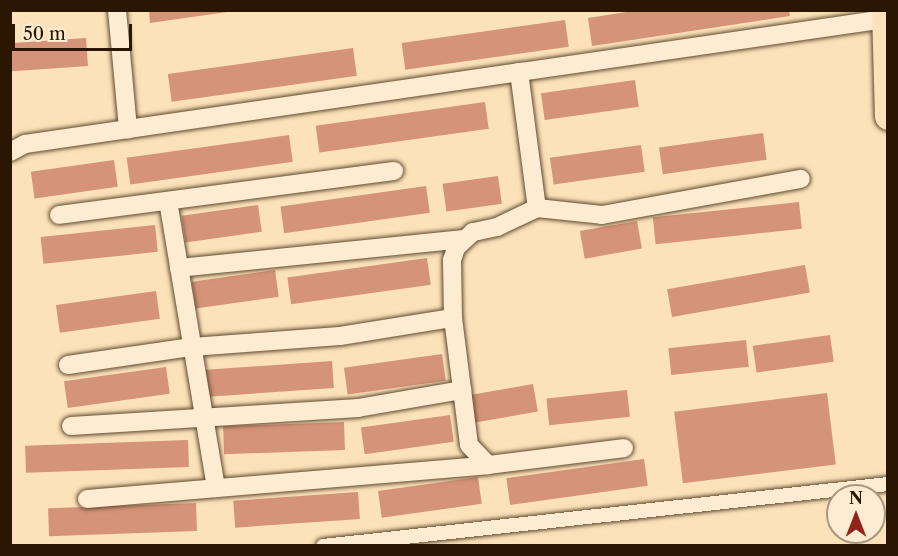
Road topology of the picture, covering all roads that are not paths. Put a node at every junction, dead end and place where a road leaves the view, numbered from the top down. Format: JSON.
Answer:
{"nodes":[{"id":1,"x":117,"y":10,"type":"edge"},
{"id":2,"x":885,"y":15,"type":"edge"},
{"id":3,"x":519,"y":72,"type":"junction"},
{"id":4,"x":888,"y":116,"type":"edge"},
{"id":5,"x":129,"y":129,"type":"junction"},
{"id":6,"x":10,"y":152,"type":"edge"},
{"id":7,"x":394,"y":171,"type":"dead end"},
{"id":8,"x":801,"y":179,"type":"dead end"},
{"id":9,"x":168,"y":201,"type":"junction"},
{"id":10,"x":537,"y":208,"type":"junction"},
{"id":11,"x":59,"y":215,"type":"dead end"},
{"id":12,"x":463,"y":239,"type":"junction"},
{"id":13,"x":179,"y":268,"type":"junction"},
{"id":14,"x":453,"y":318,"type":"junction"},
{"id":15,"x":192,"y":347,"type":"junction"},
{"id":16,"x":68,"y":365,"type":"dead end"},
{"id":17,"x":462,"y":390,"type":"junction"},
{"id":18,"x":204,"y":416,"type":"junction"},
{"id":19,"x":71,"y":426,"type":"dead end"},
{"id":20,"x":624,"y":448,"type":"dead end"},
{"id":21,"x":488,"y":465,"type":"junction"},
{"id":22,"x":888,"y":484,"type":"edge"},
{"id":23,"x":216,"y":488,"type":"junction"},
{"id":24,"x":87,"y":499,"type":"dead end"},
{"id":25,"x":322,"y":546,"type":"edge"}],
"edges":[{"from":1,"to":5,"type":"street"},
{"from":2,"to":3,"type":"street"},
{"from":2,"to":4,"type":"main road"},
{"from":3,"to":5,"type":"street"},
{"from":3,"to":10,"type":"street"},
{"from":5,"to":6,"type":"street"},
{"from":7,"to":9,"type":"street"},
{"from":8,"to":10,"type":"street"},
{"from":9,"to":11,"type":"street"},
{"from":9,"to":13,"type":"street"},
{"from":10,"to":12,"type":"street"},
{"from":12,"to":13,"type":"street"},
{"from":12,"to":14,"type":"street"},
{"from":13,"to":15,"type":"street"},
{"from":14,"to":15,"type":"street"},
{"from":14,"to":17,"type":"street"},
{"from":15,"to":16,"type":"street"},
{"from":15,"to":18,"type":"street"},
{"from":17,"to":18,"type":"street"},
{"from":17,"to":21,"type":"street"},
{"from":18,"to":19,"type":"street"},
{"from":18,"to":23,"type":"street"},
{"from":20,"to":21,"type":"street"},
{"from":21,"to":23,"type":"street"},
{"from":22,"to":25,"type":"street"},
{"from":23,"to":24,"type":"street"}]}
